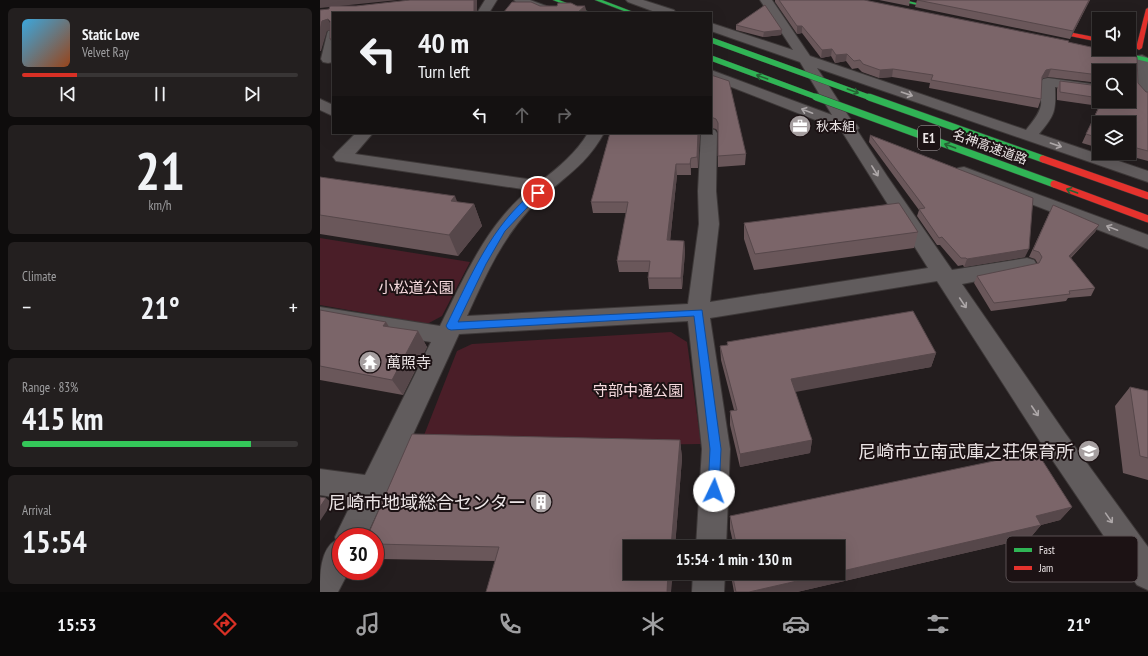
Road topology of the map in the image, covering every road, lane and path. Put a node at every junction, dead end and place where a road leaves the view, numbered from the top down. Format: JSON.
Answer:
{"nodes":[{"id":1,"x":491,"y":0,"type":"edge"},
{"id":2,"x":520,"y":0,"type":"edge"},
{"id":3,"x":555,"y":0,"type":"edge"},
{"id":4,"x":597,"y":0,"type":"edge"},
{"id":5,"x":632,"y":0,"type":"edge"},
{"id":6,"x":766,"y":0,"type":"edge"},
{"id":7,"x":897,"y":0,"type":"edge"},
{"id":8,"x":916,"y":2,"type":"edge"},
{"id":9,"x":889,"y":7,"type":"edge"},
{"id":10,"x":1148,"y":9,"type":"edge"},
{"id":11,"x":484,"y":12,"type":"edge"},
{"id":12,"x":550,"y":12,"type":"edge"},
{"id":13,"x":587,"y":12,"type":"edge"},
{"id":14,"x":631,"y":12,"type":"edge"},
{"id":15,"x":667,"y":12,"type":"edge"},
{"id":16,"x":957,"y":12,"type":"edge"},
{"id":17,"x":950,"y":19,"type":"edge"},
{"id":18,"x":712,"y":27,"type":"edge"},
{"id":19,"x":1030,"y":27,"type":"edge"},
{"id":20,"x":1041,"y":37,"type":"edge"},
{"id":21,"x":332,"y":38,"type":"edge"},
{"id":22,"x":1092,"y":39,"type":"edge"},
{"id":23,"x":712,"y":40,"type":"edge"},
{"id":24,"x":1144,"y":54,"type":"edge"},
{"id":25,"x":712,"y":58,"type":"edge"},
{"id":26,"x":804,"y":58,"type":"junction"},
{"id":27,"x":327,"y":59,"type":"edge"},
{"id":28,"x":712,"y":74,"type":"edge"},
{"id":29,"x":1092,"y":88,"type":"edge"},
{"id":30,"x":1136,"y":95,"type":"edge"},
{"id":31,"x":1148,"y":96,"type":"edge"},
{"id":32,"x":320,"y":104,"type":"edge"},
{"id":33,"x":332,"y":110,"type":"edge"},
{"id":34,"x":858,"y":133,"type":"junction"},
{"id":35,"x":364,"y":134,"type":"edge"},
{"id":36,"x":595,"y":134,"type":"edge"},
{"id":37,"x":709,"y":134,"type":"edge"},
{"id":38,"x":1029,"y":136,"type":"junction"},
{"id":39,"x":950,"y":167,"type":"edge"},
{"id":40,"x":1148,"y":177,"type":"edge"},
{"id":41,"x":545,"y":187,"type":"junction"},
{"id":42,"x":1148,"y":196,"type":"edge"},
{"id":43,"x":1148,"y":219,"type":"edge"},
{"id":44,"x":1148,"y":242,"type":"edge"},
{"id":45,"x":1027,"y":265,"type":"edge"},
{"id":46,"x":945,"y":276,"type":"junction"},
{"id":47,"x":698,"y":312,"type":"junction"},
{"id":48,"x":320,"y":315,"type":"edge"},
{"id":49,"x":449,"y":331,"type":"junction"},
{"id":50,"x":320,"y":482,"type":"edge"},
{"id":51,"x":373,"y":489,"type":"junction"},
{"id":52,"x":354,"y":528,"type":"edge"},
{"id":53,"x":1122,"y":536,"type":"edge"},
{"id":54,"x":711,"y":540,"type":"edge"},
{"id":55,"x":1138,"y":560,"type":"edge"},
{"id":56,"x":332,"y":570,"type":"edge"},
{"id":57,"x":1148,"y":574,"type":"edge"},
{"id":58,"x":709,"y":580,"type":"edge"},
{"id":59,"x":320,"y":592,"type":"edge"},
{"id":60,"x":708,"y":592,"type":"edge"}],
"edges":[{"from":1,"to":11,"type":"street"},
{"from":2,"to":12,"type":"street"},
{"from":3,"to":13,"type":"main road"},
{"from":4,"to":14,"type":"main road"},
{"from":5,"to":15,"type":"street"},
{"from":6,"to":26,"type":"street"},
{"from":7,"to":8,"type":"main road"},
{"from":8,"to":16,"type":"main road"},
{"from":9,"to":17,"type":"main road"},
{"from":10,"to":24,"type":"main road"},
{"from":18,"to":26,"type":"street"},
{"from":19,"to":22,"type":"main road"},
{"from":20,"to":24,"type":"main road"},
{"from":21,"to":27,"type":"street"},
{"from":23,"to":42,"type":"main road","name":"名神高速道路","number":"E1","one_way":true,"bridge":true},
{"from":24,"to":31,"type":"street"},
{"from":43,"to":25,"type":"main road","name":"名神高速道路","number":"E1","one_way":true,"bridge":true},
{"from":26,"to":34,"type":"street"},
{"from":26,"to":38,"type":"street","one_way":true},
{"from":34,"to":28,"type":"street","one_way":true},
{"from":29,"to":38,"type":"street"},
{"from":30,"to":31,"type":"street"},
{"from":32,"to":33,"type":"street"},
{"from":34,"to":46,"type":"street","one_way":true},
{"from":35,"to":41,"type":"street"},
{"from":36,"to":41,"type":"street"},
{"from":37,"to":47,"type":"street"},
{"from":38,"to":40,"type":"street","one_way":true},
{"from":44,"to":39,"type":"street","one_way":true},
{"from":41,"to":49,"type":"street"},
{"from":45,"to":46,"type":"street"},
{"from":46,"to":47,"type":"street"},
{"from":46,"to":53,"type":"street","one_way":true},
{"from":47,"to":49,"type":"street"},
{"from":47,"to":54,"type":"street"},
{"from":48,"to":49,"type":"street"},
{"from":49,"to":51,"type":"street"},
{"from":50,"to":51,"type":"street"},
{"from":51,"to":52,"type":"street"},
{"from":55,"to":57,"type":"street","one_way":true},
{"from":56,"to":59,"type":"street"},
{"from":58,"to":60,"type":"street"}]}
